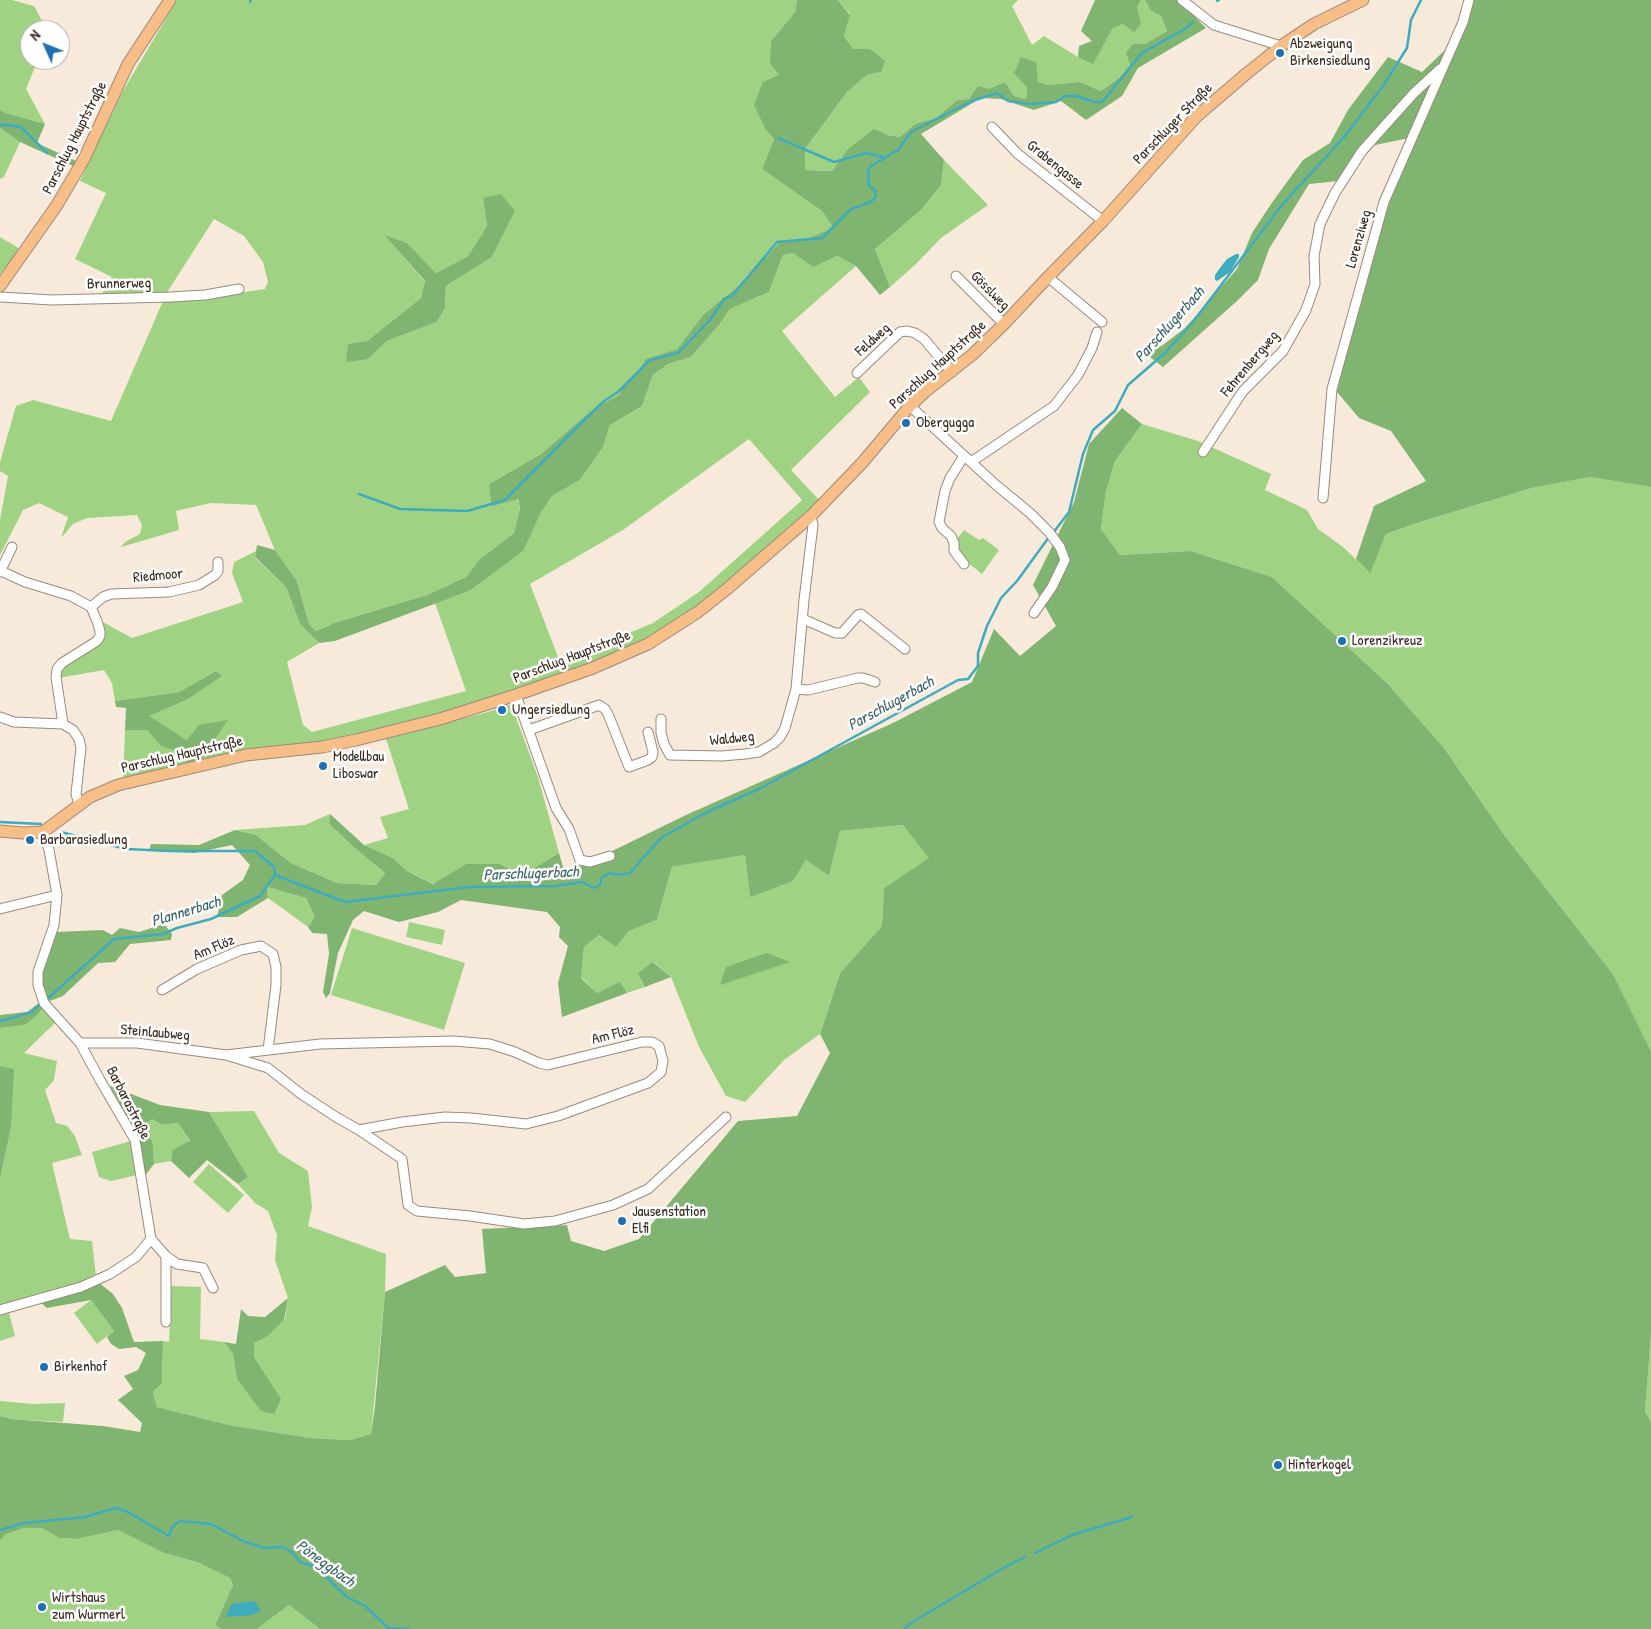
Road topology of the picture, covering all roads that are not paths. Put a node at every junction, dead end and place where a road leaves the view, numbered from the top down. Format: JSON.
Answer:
{"nodes":[{"id":1,"x":170,"y":0,"type":"edge"},
{"id":2,"x":1182,"y":0,"type":"edge"},
{"id":3,"x":1363,"y":0,"type":"edge"},
{"id":4,"x":1468,"y":0,"type":"edge"},
{"id":5,"x":1281,"y":46,"type":"junction"},
{"id":6,"x":1443,"y":66,"type":"junction"},
{"id":7,"x":992,"y":127,"type":"dead end"},
{"id":8,"x":1103,"y":221,"type":"junction"},
{"id":9,"x":956,"y":276,"type":"dead end"},
{"id":10,"x":1048,"y":276,"type":"junction"},
{"id":11,"x":0,"y":286,"type":"edge"},
{"id":12,"x":239,"y":289,"type":"dead end"},
{"id":13,"x":0,"y":297,"type":"edge"},
{"id":14,"x":1102,"y":322,"type":"dead end"},
{"id":15,"x":1004,"y":324,"type":"junction"},
{"id":16,"x":1097,"y":332,"type":"dead end"},
{"id":17,"x":952,"y":372,"type":"junction"},
{"id":18,"x":857,"y":374,"type":"dead end"},
{"id":19,"x":910,"y":406,"type":"junction"},
{"id":20,"x":1203,"y":452,"type":"dead end"},
{"id":21,"x":967,"y":459,"type":"junction"},
{"id":22,"x":1323,"y":498,"type":"dead end"},
{"id":23,"x":811,"y":516,"type":"junction"},
{"id":24,"x":12,"y":548,"type":"dead end"},
{"id":25,"x":218,"y":562,"type":"dead end"},
{"id":26,"x":964,"y":564,"type":"dead end"},
{"id":27,"x":0,"y":572,"type":"edge"},
{"id":28,"x":91,"y":607,"type":"junction"},
{"id":29,"x":1034,"y":613,"type":"dead end"},
{"id":30,"x":803,"y":619,"type":"junction"},
{"id":31,"x":905,"y":648,"type":"dead end"},
{"id":32,"x":875,"y":682,"type":"dead end"},
{"id":33,"x":796,"y":689,"type":"junction"},
{"id":34,"x":516,"y":695,"type":"junction"},
{"id":35,"x":0,"y":717,"type":"edge"},
{"id":36,"x":661,"y":719,"type":"dead end"},
{"id":37,"x":63,"y":724,"type":"junction"},
{"id":38,"x":528,"y":730,"type":"junction"},
{"id":39,"x":648,"y":732,"type":"dead end"},
{"id":40,"x":79,"y":804,"type":"junction"},
{"id":41,"x":0,"y":831,"type":"edge"},
{"id":42,"x":43,"y":832,"type":"junction"},
{"id":43,"x":610,"y":856,"type":"dead end"},
{"id":44,"x":57,"y":894,"type":"junction"},
{"id":45,"x":0,"y":909,"type":"edge"},
{"id":46,"x":162,"y":990,"type":"dead end"},
{"id":47,"x":80,"y":1042,"type":"junction"},
{"id":48,"x":268,"y":1050,"type":"junction"},
{"id":49,"x":226,"y":1055,"type":"junction"},
{"id":50,"x":726,"y":1117,"type":"dead end"},
{"id":51,"x":359,"y":1130,"type":"junction"},
{"id":52,"x":151,"y":1239,"type":"junction"},
{"id":53,"x":166,"y":1256,"type":"junction"},
{"id":54,"x":212,"y":1288,"type":"dead end"},
{"id":55,"x":0,"y":1310,"type":"edge"},
{"id":56,"x":166,"y":1322,"type":"dead end"}],
"edges":[{"from":1,"to":11,"type":"main road","name":"Parschlug Hauptstraße"},
{"from":2,"to":5,"type":"street"},
{"from":3,"to":5,"type":"main road","name":"Parschluger Straße"},
{"from":4,"to":6,"type":"street","name":"Lorenziweg"},
{"from":5,"to":8,"type":"main road","name":"Parschluger Straße"},
{"from":6,"to":20,"type":"street","name":"Fehrenbergweg"},
{"from":6,"to":22,"type":"street","name":"Lorenziweg"},
{"from":7,"to":8,"type":"street","name":"Grabengasse"},
{"from":8,"to":10,"type":"main road","name":"Parschluger Straße"},
{"from":9,"to":15,"type":"street","name":"Gösslweg"},
{"from":10,"to":14,"type":"street"},
{"from":10,"to":15,"type":"main road","name":"Parschlug Hauptstraße"},
{"from":12,"to":13,"type":"street","name":"Brunnerweg"},
{"from":15,"to":17,"type":"main road","name":"Parschlug Hauptstraße"},
{"from":16,"to":21,"type":"street"},
{"from":17,"to":18,"type":"street","name":"Feldweg"},
{"from":17,"to":19,"type":"main road","name":"Parschlug Hauptstraße"},
{"from":19,"to":21,"type":"street"},
{"from":19,"to":23,"type":"main road","name":"Parschlug Hauptstraße"},
{"from":21,"to":26,"type":"street"},
{"from":21,"to":29,"type":"street"},
{"from":23,"to":30,"type":"street","name":"Waldweg"},
{"from":23,"to":34,"type":"main road","name":"Parschlug Hauptstraße"},
{"from":24,"to":27,"type":"street"},
{"from":25,"to":28,"type":"street","name":"Riedmoor"},
{"from":27,"to":28,"type":"street"},
{"from":28,"to":37,"type":"street"},
{"from":30,"to":31,"type":"street"},
{"from":30,"to":33,"type":"street","name":"Waldweg"},
{"from":32,"to":33,"type":"street"},
{"from":33,"to":36,"type":"street","name":"Waldweg"},
{"from":34,"to":38,"type":"street"},
{"from":34,"to":40,"type":"main road","name":"Parschlug Hauptstraße"},
{"from":35,"to":37,"type":"street"},
{"from":37,"to":40,"type":"street"},
{"from":38,"to":39,"type":"street"},
{"from":38,"to":43,"type":"street"},
{"from":40,"to":42,"type":"main road","name":"Parschlug Hauptstraße"},
{"from":41,"to":42,"type":"main road"},
{"from":42,"to":44,"type":"street","name":"Barbarastraße"},
{"from":44,"to":45,"type":"street"},
{"from":44,"to":47,"type":"street","name":"Barbarastraße"},
{"from":46,"to":48,"type":"street","name":"Am Flöz"},
{"from":47,"to":49,"type":"street","name":"Steinlaubweg"},
{"from":47,"to":52,"type":"street","name":"Barbarastraße"},
{"from":48,"to":49,"type":"street","name":"Am Flöz"},
{"from":48,"to":51,"type":"street","name":"Am Flöz"},
{"from":49,"to":51,"type":"street"},
{"from":50,"to":51,"type":"street"},
{"from":52,"to":53,"type":"street"},
{"from":52,"to":55,"type":"street"},
{"from":53,"to":54,"type":"street"},
{"from":53,"to":56,"type":"street"}]}
